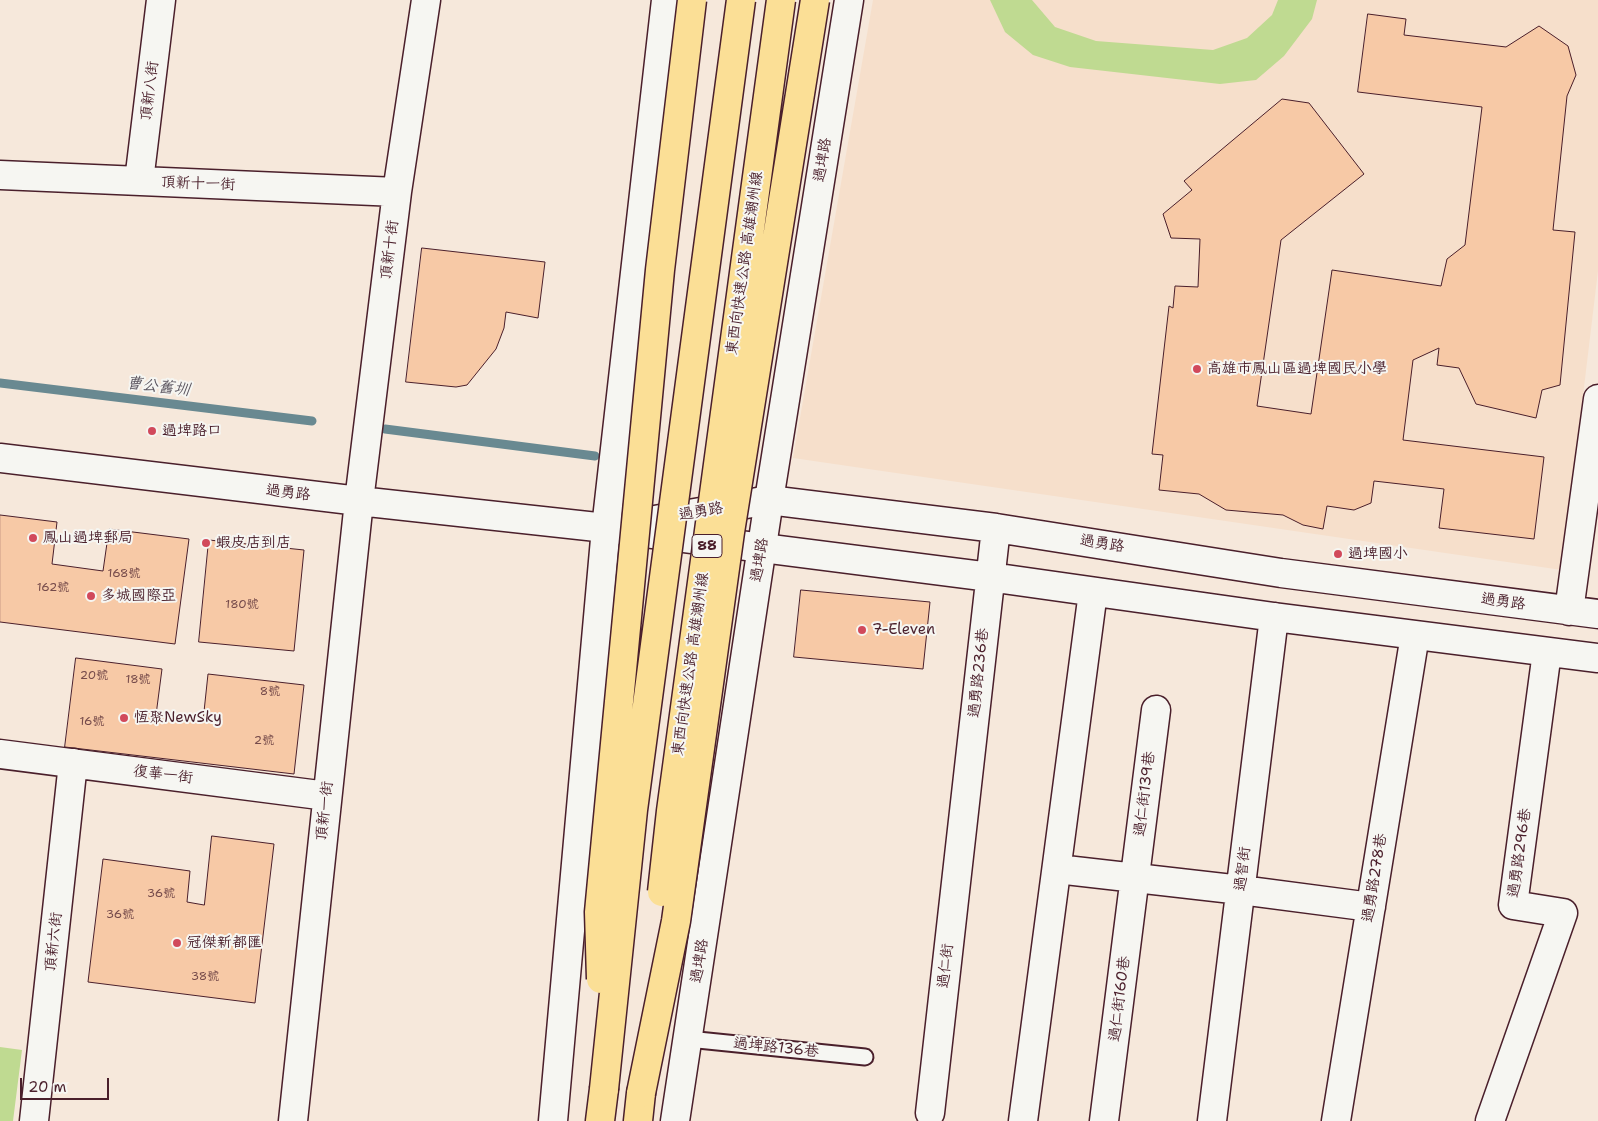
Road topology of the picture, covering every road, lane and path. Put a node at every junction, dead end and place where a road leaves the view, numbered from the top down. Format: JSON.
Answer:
{"nodes":[{"id":1,"x":161,"y":0,"type":"edge"},
{"id":2,"x":426,"y":0,"type":"edge"},
{"id":3,"x":666,"y":0,"type":"edge"},
{"id":4,"x":692,"y":0,"type":"edge"},
{"id":5,"x":741,"y":0,"type":"edge"},
{"id":6,"x":781,"y":0,"type":"edge"},
{"id":7,"x":815,"y":0,"type":"edge"},
{"id":8,"x":849,"y":0,"type":"edge"},
{"id":9,"x":0,"y":175,"type":"edge"},
{"id":10,"x":139,"y":181,"type":"junction"},
{"id":11,"x":397,"y":192,"type":"junction"},
{"id":12,"x":1598,"y":399,"type":"edge"},
{"id":13,"x":0,"y":458,"type":"edge"},
{"id":14,"x":769,"y":500,"type":"junction"},
{"id":15,"x":359,"y":501,"type":"junction"},
{"id":16,"x":606,"y":528,"type":"junction"},
{"id":17,"x":996,"y":528,"type":"junction"},
{"id":18,"x":762,"y":548,"type":"junction"},
{"id":19,"x":990,"y":577,"type":"junction"},
{"id":20,"x":1093,"y":592,"type":"junction"},
{"id":21,"x":1569,"y":611,"type":"junction"},
{"id":22,"x":1598,"y":614,"type":"edge"},
{"id":23,"x":1274,"y":618,"type":"junction"},
{"id":24,"x":1415,"y":635,"type":"junction"},
{"id":25,"x":1547,"y":652,"type":"junction"},
{"id":26,"x":1598,"y":658,"type":"edge"},
{"id":27,"x":1156,"y":710,"type":"dead end"},
{"id":28,"x":0,"y":754,"type":"edge"},
{"id":29,"x":73,"y":763,"type":"junction"},
{"id":30,"x":327,"y":796,"type":"junction"},
{"id":31,"x":963,"y":819,"type":"joint"},
{"id":32,"x":1056,"y":869,"type":"junction"},
{"id":33,"x":1135,"y":878,"type":"junction"},
{"id":34,"x":1241,"y":890,"type":"junction"},
{"id":35,"x":1371,"y":908,"type":"junction"},
{"id":36,"x":688,"y":1039,"type":"junction"},
{"id":37,"x":865,"y":1057,"type":"dead end"},
{"id":38,"x":604,"y":1089,"type":"junction"},
{"id":39,"x":641,"y":1093,"type":"junction"},
{"id":40,"x":930,"y":1113,"type":"dead end"},
{"id":41,"x":34,"y":1121,"type":"edge"},
{"id":42,"x":293,"y":1121,"type":"edge"},
{"id":43,"x":553,"y":1121,"type":"edge"},
{"id":44,"x":600,"y":1121,"type":"edge"},
{"id":45,"x":638,"y":1121,"type":"edge"},
{"id":46,"x":675,"y":1121,"type":"edge"},
{"id":47,"x":1023,"y":1121,"type":"edge"},
{"id":48,"x":1104,"y":1121,"type":"edge"},
{"id":49,"x":1212,"y":1121,"type":"edge"},
{"id":50,"x":1336,"y":1121,"type":"edge"},
{"id":51,"x":1490,"y":1121,"type":"edge"}],
"edges":[{"from":1,"to":10,"type":"street","name":"頂新八街"},
{"from":2,"to":11,"type":"street","name":"頂新十街"},
{"from":3,"to":16,"type":"street"},
{"from":4,"to":38,"type":"highway","bridge":true},
{"from":5,"to":38,"type":"highway","number":"88","bridge":true},
{"from":6,"to":39,"type":"highway","name":"東西向快速公路 高雄潮州線","number":"88","bridge":true},
{"from":7,"to":39,"type":"highway","bridge":true},
{"from":8,"to":14,"type":"street","name":"過埤路"},
{"from":9,"to":10,"type":"street","name":"頂新十一街"},
{"from":10,"to":11,"type":"street","name":"頂新十一街"},
{"from":11,"to":15,"type":"street","name":"頂新十街"},
{"from":12,"to":21,"type":"street"},
{"from":13,"to":15,"type":"street","name":"過勇路"},
{"from":14,"to":16,"type":"street","name":"過勇路"},
{"from":14,"to":17,"type":"street","name":"過勇路"},
{"from":14,"to":18,"type":"street","name":"過埤路"},
{"from":15,"to":16,"type":"street","name":"過勇路"},
{"from":15,"to":30,"type":"street","name":"頂新一街"},
{"from":16,"to":18,"type":"street","name":"過勇路"},
{"from":16,"to":43,"type":"street"},
{"from":17,"to":19,"type":"street","name":"過勇路236巷"},
{"from":17,"to":21,"type":"street","name":"過勇路"},
{"from":18,"to":19,"type":"street","name":"過勇路"},
{"from":18,"to":36,"type":"street","name":"過埤路"},
{"from":19,"to":20,"type":"street","name":"過勇路"},
{"from":19,"to":31,"type":"street","name":"過勇路236巷"},
{"from":20,"to":23,"type":"street","name":"過勇路"},
{"from":20,"to":32,"type":"street"},
{"from":21,"to":22,"type":"street","name":"過勇路"},
{"from":23,"to":24,"type":"street","name":"過勇路"},
{"from":23,"to":34,"type":"street","name":"過智街"},
{"from":24,"to":25,"type":"street","name":"過勇路"},
{"from":24,"to":35,"type":"street","name":"過勇路278巷"},
{"from":25,"to":26,"type":"street","name":"過勇路"},
{"from":25,"to":51,"type":"street","name":"過勇路296巷"},
{"from":27,"to":33,"type":"street","name":"過仁街139巷"},
{"from":28,"to":29,"type":"street","name":"復華一街"},
{"from":29,"to":30,"type":"street","name":"復華一街"},
{"from":29,"to":41,"type":"street","name":"頂新六街"},
{"from":30,"to":42,"type":"street","name":"頂新一街"},
{"from":31,"to":40,"type":"street","name":"過仁街"},
{"from":32,"to":33,"type":"street"},
{"from":32,"to":47,"type":"street"},
{"from":33,"to":34,"type":"street"},
{"from":33,"to":48,"type":"street","name":"過仁街160巷"},
{"from":34,"to":35,"type":"street"},
{"from":34,"to":49,"type":"street","name":"過智街"},
{"from":35,"to":50,"type":"street","name":"過勇路278巷"},
{"from":36,"to":37,"type":"lane","name":"過埤路136巷"},
{"from":36,"to":46,"type":"street","name":"過埤路"},
{"from":38,"to":44,"type":"highway","number":"88"},
{"from":39,"to":45,"type":"highway","name":"東西向快速公路 高雄潮州線","number":"88"}]}
